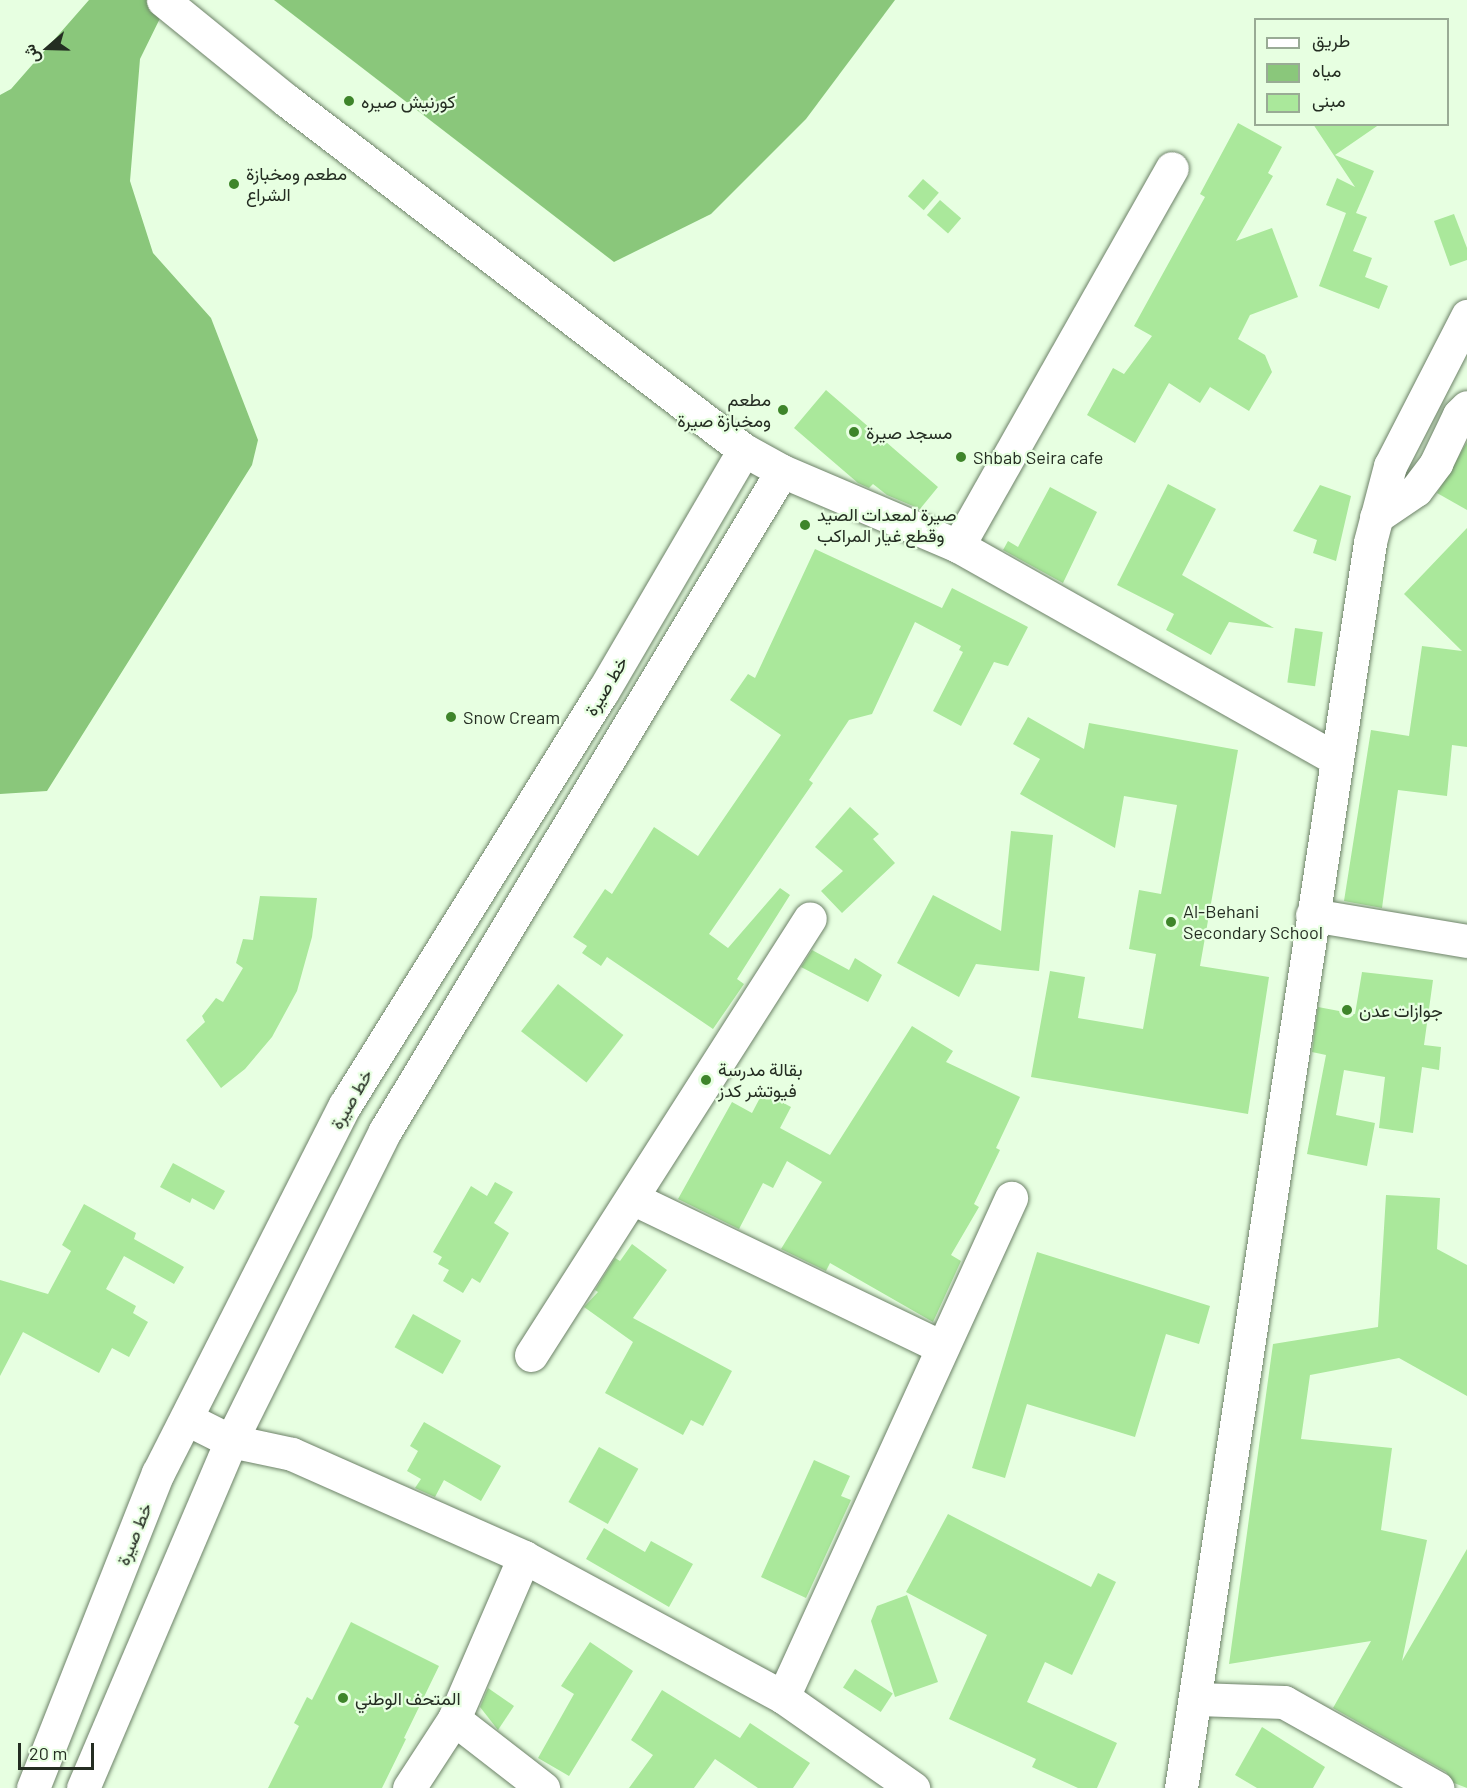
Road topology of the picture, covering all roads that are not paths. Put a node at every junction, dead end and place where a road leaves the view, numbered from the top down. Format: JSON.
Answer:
{"nodes":[{"id":1,"x":172,"y":7,"type":"edge"},
{"id":2,"x":1172,"y":168,"type":"dead end"},
{"id":3,"x":1467,"y":316,"type":"edge"},
{"id":4,"x":1467,"y":407,"type":"edge"},
{"id":5,"x":744,"y":450,"type":"junction"},
{"id":6,"x":782,"y":471,"type":"junction"},
{"id":7,"x":1376,"y":517,"type":"junction"},
{"id":8,"x":958,"y":546,"type":"junction"},
{"id":9,"x":1334,"y":758,"type":"junction"},
{"id":10,"x":1312,"y":915,"type":"junction"},
{"id":11,"x":810,"y":918,"type":"dead end"},
{"id":12,"x":1467,"y":941,"type":"edge"},
{"id":13,"x":1011,"y":1198,"type":"dead end"},
{"id":14,"x":634,"y":1199,"type":"junction"},
{"id":15,"x":941,"y":1347,"type":"junction"},
{"id":16,"x":531,"y":1355,"type":"dead end"},
{"id":17,"x":187,"y":1419,"type":"junction"},
{"id":18,"x":231,"y":1441,"type":"junction"},
{"id":19,"x":524,"y":1557,"type":"junction"},
{"id":20,"x":783,"y":1697,"type":"junction"},
{"id":21,"x":1197,"y":1700,"type":"junction"},
{"id":22,"x":454,"y":1719,"type":"junction"},
{"id":23,"x":33,"y":1788,"type":"edge"},
{"id":24,"x":83,"y":1788,"type":"edge"},
{"id":25,"x":409,"y":1788,"type":"edge"},
{"id":26,"x":543,"y":1788,"type":"edge"},
{"id":27,"x":913,"y":1788,"type":"edge"},
{"id":28,"x":1181,"y":1788,"type":"edge"},
{"id":29,"x":1437,"y":1788,"type":"edge"}],
"edges":[{"from":1,"to":5,"type":"street"},
{"from":2,"to":8,"type":"street"},
{"from":3,"to":7,"type":"street"},
{"from":4,"to":7,"type":"street"},
{"from":5,"to":6,"type":"street"},
{"from":5,"to":17,"type":"street","name":"خط صيرة"},
{"from":6,"to":8,"type":"street"},
{"from":6,"to":18,"type":"street"},
{"from":7,"to":9,"type":"street"},
{"from":8,"to":9,"type":"street"},
{"from":9,"to":10,"type":"street"},
{"from":10,"to":12,"type":"street"},
{"from":10,"to":21,"type":"street"},
{"from":11,"to":14,"type":"street"},
{"from":13,"to":15,"type":"street"},
{"from":14,"to":15,"type":"street"},
{"from":14,"to":16,"type":"street"},
{"from":15,"to":20,"type":"street"},
{"from":17,"to":18,"type":"street"},
{"from":17,"to":23,"type":"street","name":"خط صيرة"},
{"from":18,"to":19,"type":"street"},
{"from":18,"to":24,"type":"street"},
{"from":19,"to":20,"type":"street"},
{"from":19,"to":22,"type":"street"},
{"from":20,"to":27,"type":"street"},
{"from":21,"to":28,"type":"street"},
{"from":21,"to":29,"type":"street"},
{"from":22,"to":25,"type":"street"},
{"from":22,"to":26,"type":"street"}]}
